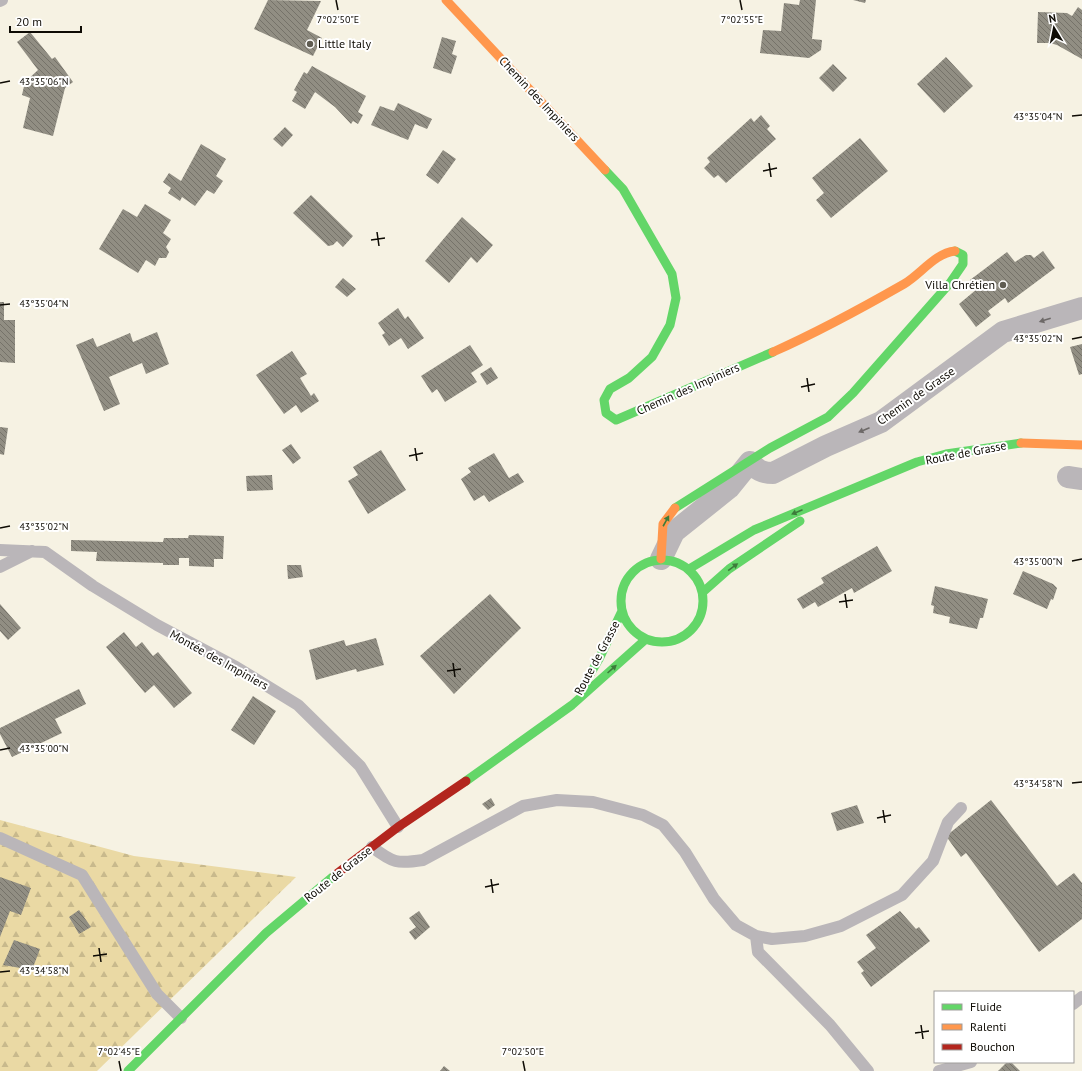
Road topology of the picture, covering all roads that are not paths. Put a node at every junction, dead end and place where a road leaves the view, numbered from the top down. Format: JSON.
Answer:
{"nodes":[{"id":1,"x":446,"y":0,"type":"edge"},
{"id":2,"x":1082,"y":308,"type":"edge"},
{"id":3,"x":1082,"y":444,"type":"edge"},
{"id":4,"x":750,"y":462,"type":"junction"},
{"id":5,"x":832,"y":497,"type":"junction"},
{"id":6,"x":0,"y":550,"type":"edge"},
{"id":7,"x":32,"y":551,"type":"junction"},
{"id":8,"x":661,"y":559,"type":"junction"},
{"id":9,"x":0,"y":566,"type":"edge"},
{"id":10,"x":689,"y":569,"type":"junction"},
{"id":11,"x":703,"y":592,"type":"junction"},
{"id":12,"x":622,"y":611,"type":"junction"},
{"id":13,"x":646,"y":639,"type":"junction"},
{"id":14,"x":572,"y":705,"type":"junction"},
{"id":15,"x":961,"y":808,"type":"dead end"},
{"id":16,"x":398,"y":827,"type":"junction"},
{"id":17,"x":0,"y":838,"type":"edge"},
{"id":18,"x":372,"y":847,"type":"junction"},
{"id":19,"x":756,"y":936,"type":"junction"},
{"id":20,"x":1082,"y":997,"type":"edge"},
{"id":21,"x":1074,"y":1003,"type":"edge"},
{"id":22,"x":181,"y":1018,"type":"junction"},
{"id":23,"x":967,"y":1063,"type":"edge"},
{"id":24,"x":128,"y":1071,"type":"edge"},
{"id":25,"x":868,"y":1071,"type":"edge"},
{"id":26,"x":939,"y":1071,"type":"edge"}],
"edges":[{"from":1,"to":4,"type":"main road","name":"Chemin des Impiniers"},
{"from":2,"to":4,"type":"street","name":"Chemin de Grasse","one_way":true},
{"from":3,"to":5,"type":"main road","name":"Route de Grasse"},
{"from":4,"to":8,"type":"street","name":"Chemin des Impiniers"},
{"from":5,"to":10,"type":"main road","name":"Route de Grasse","one_way":true},
{"from":11,"to":5,"type":"main road","name":"Route de Grasse","one_way":true},
{"from":6,"to":7,"type":"lane","name":"Montée des Impiniers"},
{"from":7,"to":9,"type":"lane"},
{"from":7,"to":16,"type":"lane","name":"Montée des Impiniers"},
{"from":8,"to":10,"type":"main road"},
{"from":8,"to":12,"type":"main road"},
{"from":10,"to":11,"type":"main road"},
{"from":11,"to":13,"type":"main road"},
{"from":12,"to":13,"type":"main road"},
{"from":12,"to":14,"type":"main road","name":"Route de Grasse"},
{"from":14,"to":13,"type":"main road","name":"Route de Grasse","one_way":true},
{"from":14,"to":16,"type":"main road","name":"Route de Grasse"},
{"from":15,"to":19,"type":"lane"},
{"from":16,"to":18,"type":"main road","name":"Route de Grasse"},
{"from":17,"to":22,"type":"lane"},
{"from":18,"to":19,"type":"lane"},
{"from":18,"to":22,"type":"main road","name":"Route de Grasse"},
{"from":19,"to":25,"type":"lane"},
{"from":20,"to":21,"type":"lane"},
{"from":22,"to":24,"type":"main road","name":"Route de Grasse"},
{"from":23,"to":26,"type":"lane"}]}
